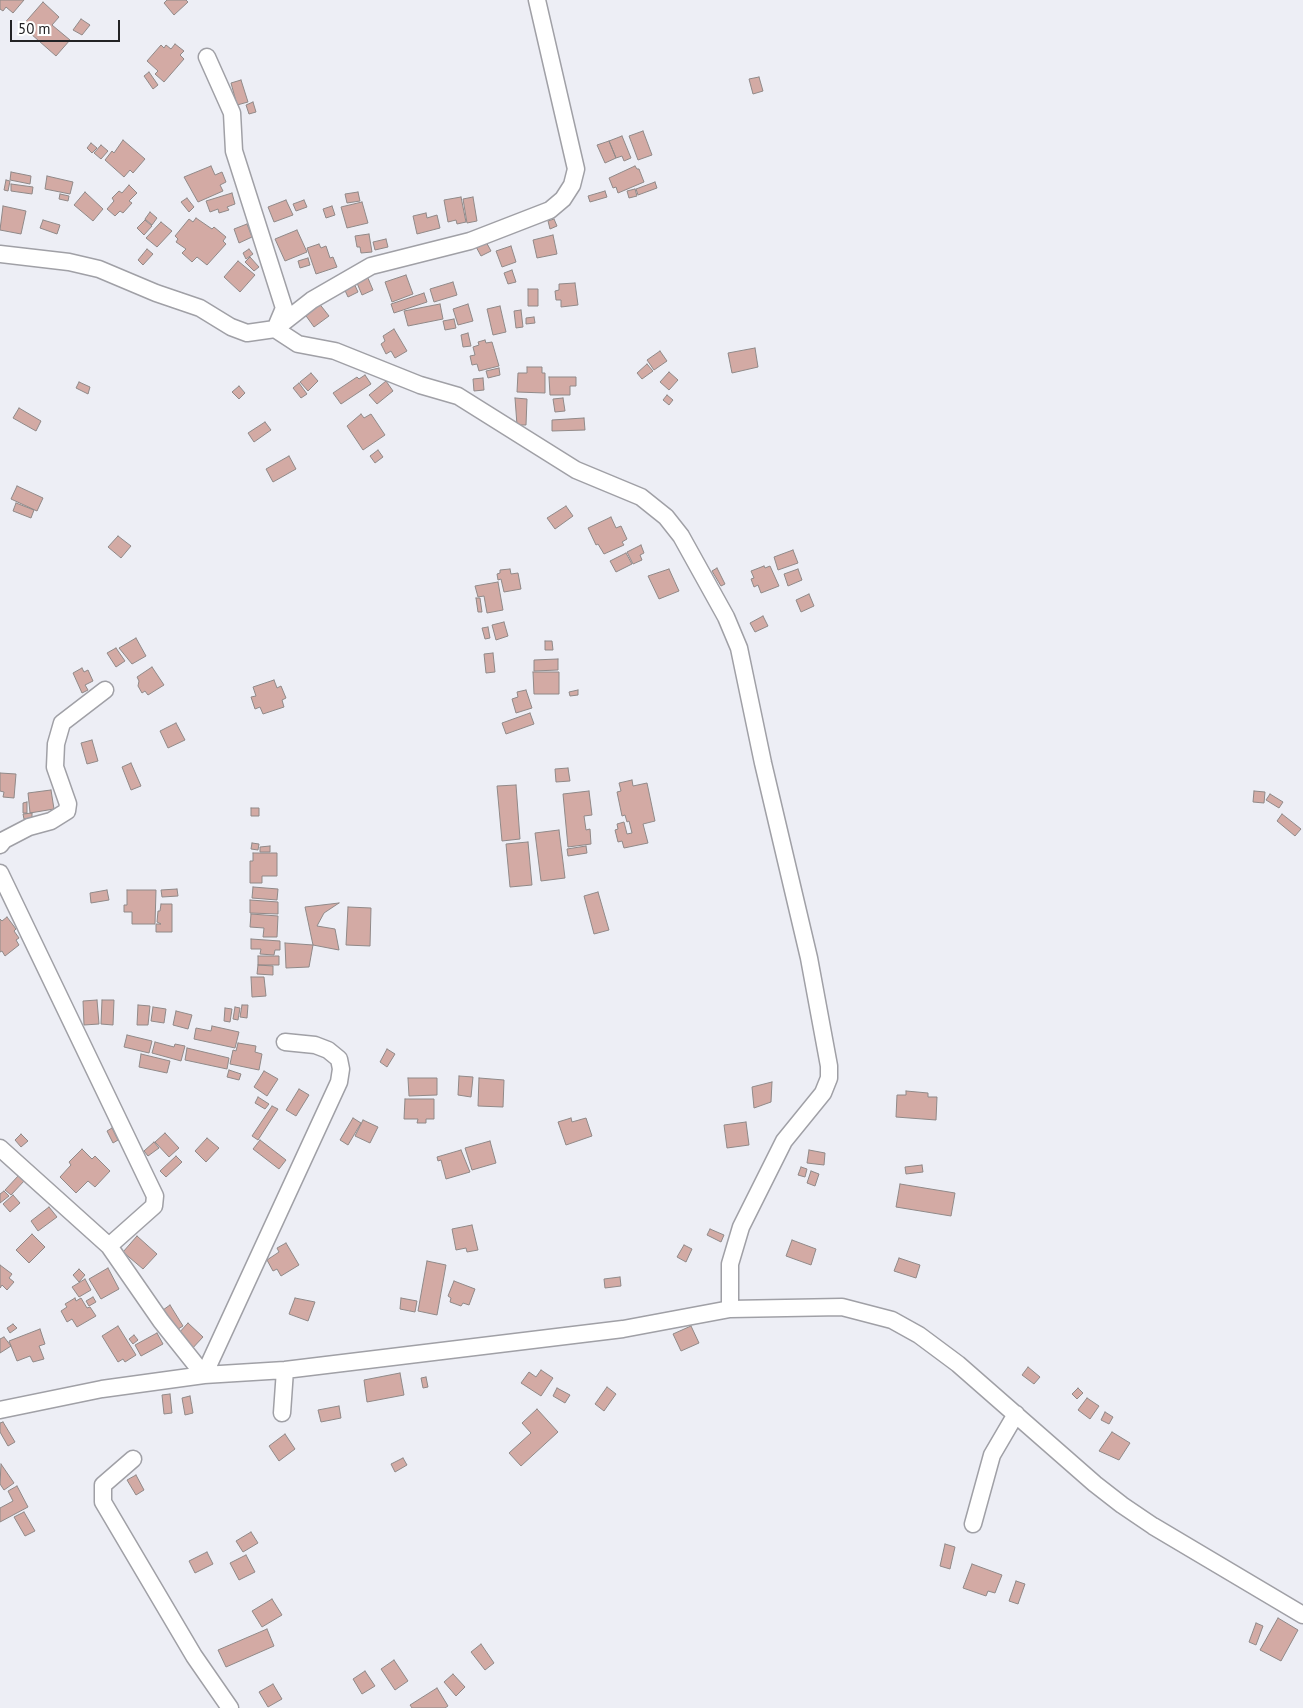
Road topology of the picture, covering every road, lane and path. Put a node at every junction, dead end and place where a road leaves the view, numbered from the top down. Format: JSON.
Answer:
{"nodes":[{"id":1,"x":537,"y":0,"type":"edge"},
{"id":2,"x":206,"y":57,"type":"dead end"},
{"id":3,"x":0,"y":254,"type":"edge"},
{"id":4,"x":275,"y":329,"type":"junction"},
{"id":5,"x":105,"y":690,"type":"dead end"},
{"id":6,"x":0,"y":845,"type":"edge"},
{"id":7,"x":0,"y":873,"type":"edge"},
{"id":8,"x":284,"y":1042,"type":"dead end"},
{"id":9,"x":0,"y":1148,"type":"edge"},
{"id":10,"x":109,"y":1246,"type":"junction"},
{"id":11,"x":730,"y":1309,"type":"junction"},
{"id":12,"x":285,"y":1370,"type":"junction"},
{"id":13,"x":204,"y":1376,"type":"junction"},
{"id":14,"x":0,"y":1410,"type":"edge"},
{"id":15,"x":282,"y":1413,"type":"dead end"},
{"id":16,"x":1016,"y":1414,"type":"junction"},
{"id":17,"x":132,"y":1459,"type":"dead end"},
{"id":18,"x":973,"y":1524,"type":"dead end"},
{"id":19,"x":1303,"y":1615,"type":"edge"},
{"id":20,"x":230,"y":1708,"type":"edge"}],
"edges":[{"from":1,"to":4,"type":"street"},
{"from":2,"to":4,"type":"street"},
{"from":3,"to":4,"type":"street"},
{"from":4,"to":11,"type":"street"},
{"from":5,"to":6,"type":"street"},
{"from":7,"to":10,"type":"street"},
{"from":8,"to":13,"type":"street"},
{"from":9,"to":10,"type":"street"},
{"from":10,"to":13,"type":"street"},
{"from":11,"to":12,"type":"street"},
{"from":11,"to":16,"type":"street"},
{"from":12,"to":13,"type":"street"},
{"from":12,"to":15,"type":"street"},
{"from":13,"to":14,"type":"street"},
{"from":16,"to":18,"type":"street"},
{"from":16,"to":19,"type":"street"},
{"from":17,"to":20,"type":"street"}]}
